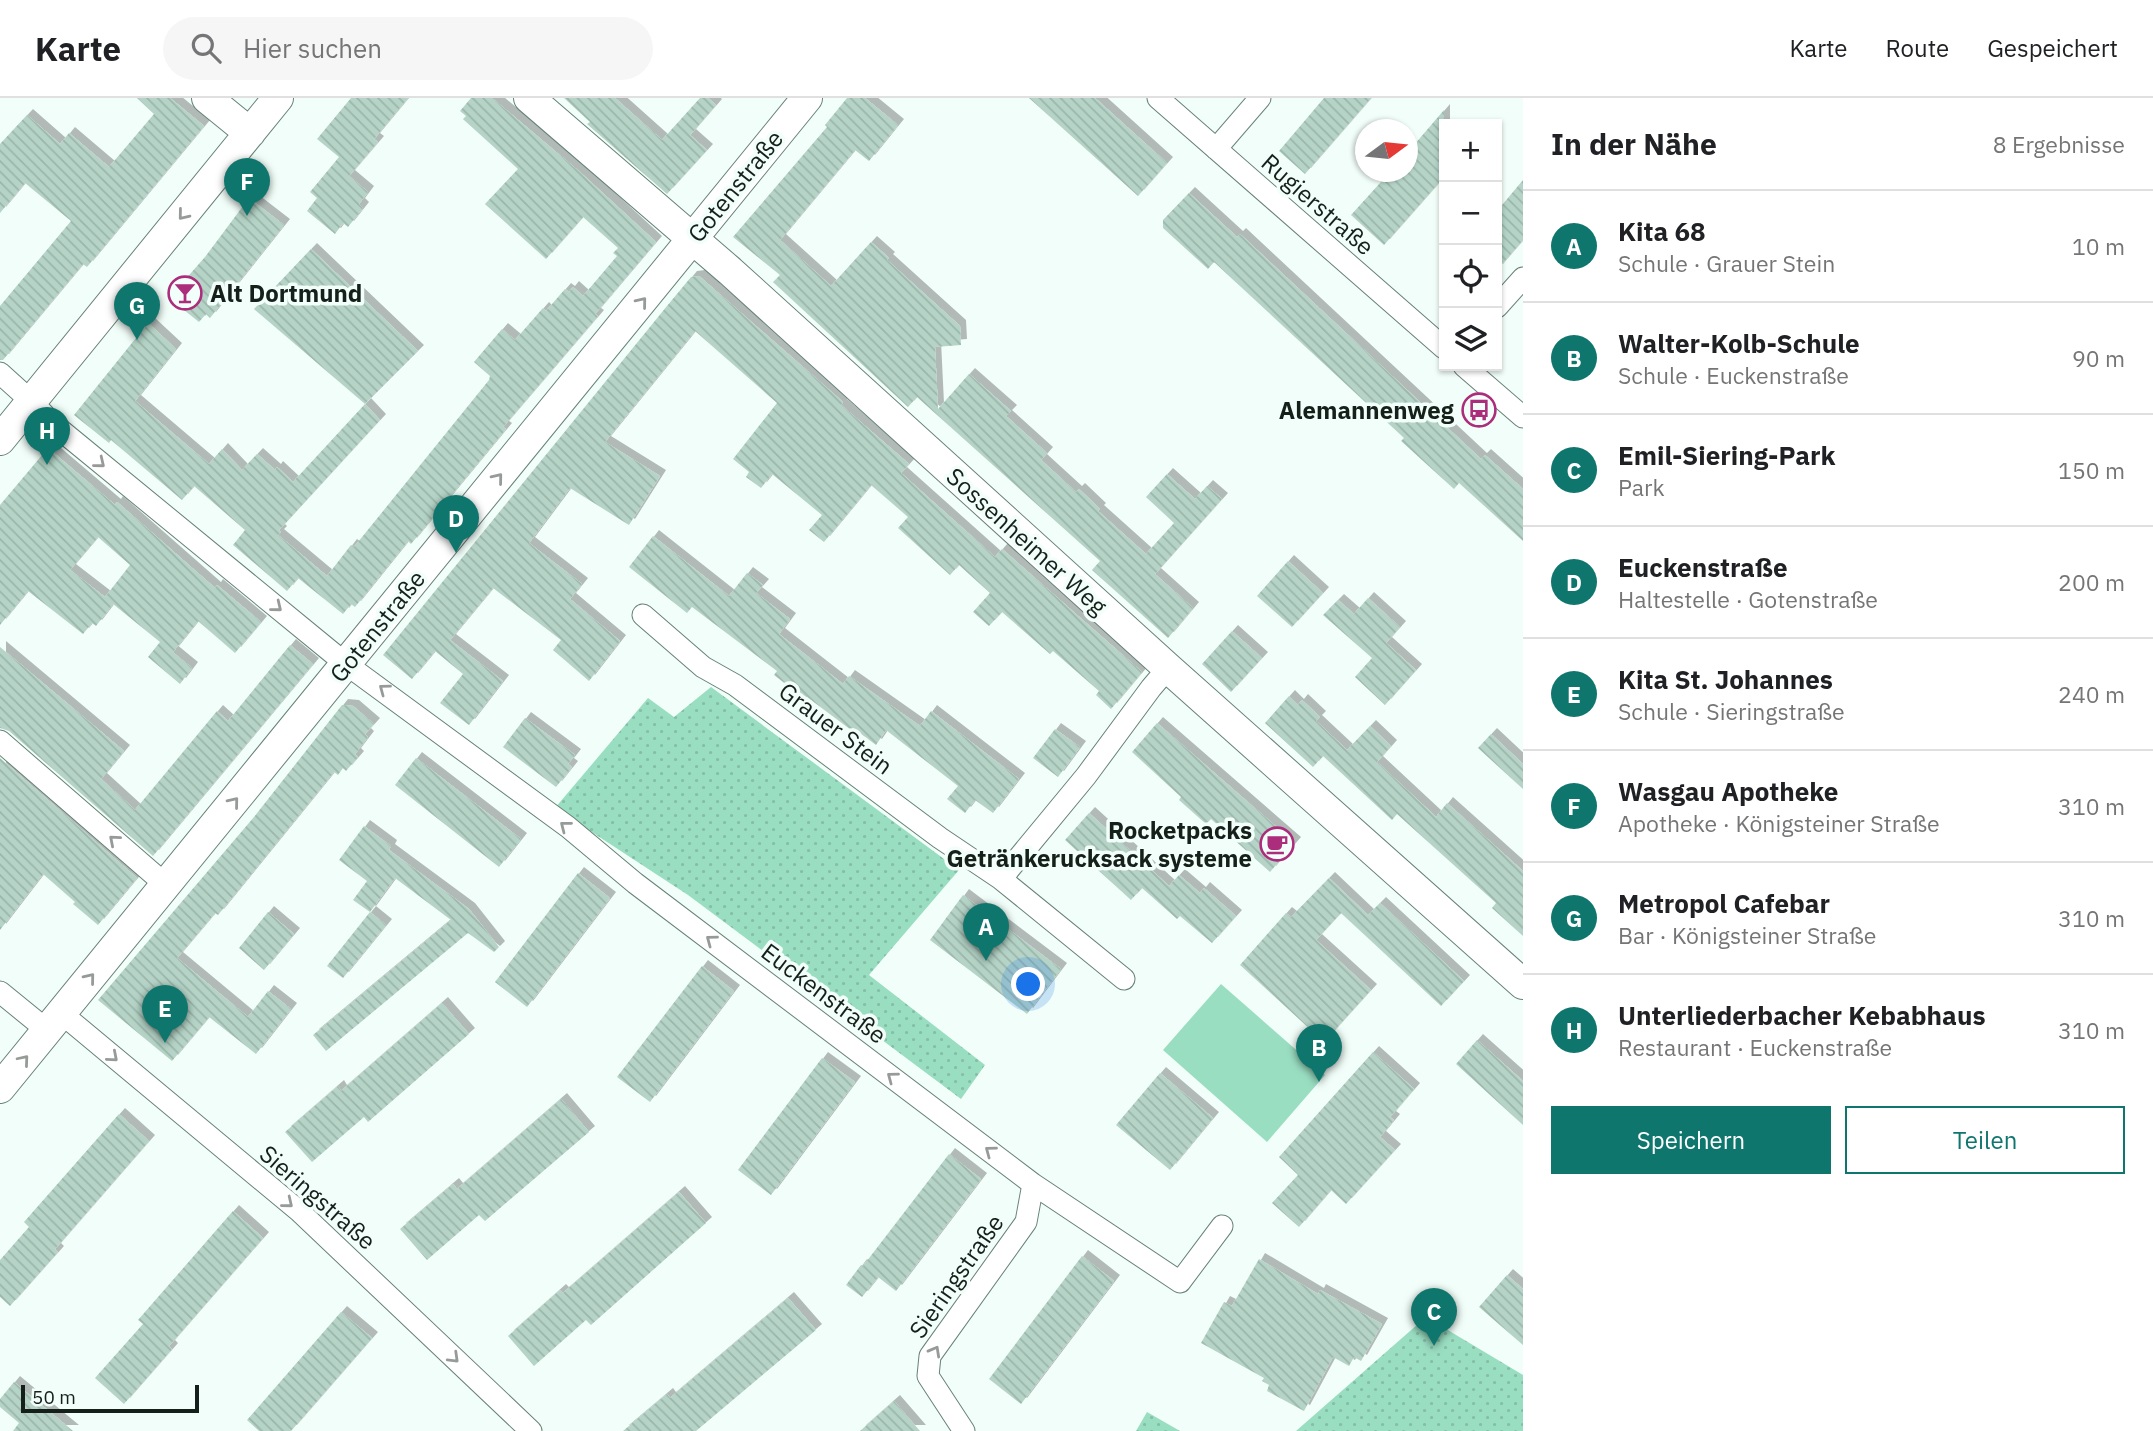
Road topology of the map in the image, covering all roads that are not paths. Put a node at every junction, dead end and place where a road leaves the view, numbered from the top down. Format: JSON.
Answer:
{"nodes":[{"id":1,"x":207,"y":98,"type":"edge"},
{"id":2,"x":278,"y":98,"type":"edge"},
{"id":3,"x":529,"y":98,"type":"edge"},
{"id":4,"x":807,"y":98,"type":"edge"},
{"id":5,"x":1158,"y":98,"type":"edge"},
{"id":6,"x":1260,"y":98,"type":"edge"},
{"id":7,"x":250,"y":133,"type":"junction"},
{"id":8,"x":1216,"y":149,"type":"junction"},
{"id":9,"x":693,"y":239,"type":"junction"},
{"id":10,"x":1523,"y":278,"type":"edge"},
{"id":11,"x":1502,"y":301,"type":"edge"},
{"id":12,"x":1439,"y":344,"type":"edge"},
{"id":13,"x":1470,"y":371,"type":"edge"},
{"id":14,"x":0,"y":373,"type":"edge"},
{"id":15,"x":32,"y":401,"type":"junction"},
{"id":16,"x":1523,"y":417,"type":"edge"},
{"id":17,"x":0,"y":440,"type":"edge"},
{"id":18,"x":643,"y":615,"type":"dead end"},
{"id":19,"x":346,"y":663,"type":"junction"},
{"id":20,"x":1168,"y":668,"type":"junction"},
{"id":21,"x":0,"y":741,"type":"edge"},
{"id":22,"x":1000,"y":879,"type":"junction"},
{"id":23,"x":166,"y":885,"type":"junction"},
{"id":24,"x":1124,"y":979,"type":"dead end"},
{"id":25,"x":1523,"y":985,"type":"edge"},
{"id":26,"x":0,"y":992,"type":"edge"},
{"id":27,"x":54,"y":1022,"type":"junction"},
{"id":28,"x":0,"y":1088,"type":"edge"},
{"id":29,"x":1034,"y":1184,"type":"junction"},
{"id":30,"x":1222,"y":1226,"type":"dead end"},
{"id":31,"x":531,"y":1431,"type":"edge"},
{"id":32,"x":964,"y":1431,"type":"edge"}],
"edges":[{"from":1,"to":7,"type":"main road"},
{"from":2,"to":7,"type":"main road"},
{"from":3,"to":9,"type":"main road","name":"Sossenheimer Weg"},
{"from":4,"to":9,"type":"main road","name":"Gotenstraße"},
{"from":5,"to":8,"type":"street","name":"Rugierstraße"},
{"from":6,"to":8,"type":"street"},
{"from":7,"to":15,"type":"main road","one_way":true},
{"from":8,"to":12,"type":"street","name":"Rugierstraße"},
{"from":19,"to":9,"type":"main road","name":"Gotenstraße","one_way":true},
{"from":9,"to":20,"type":"main road","name":"Sossenheimer Weg"},
{"from":10,"to":11,"type":"street"},
{"from":13,"to":16,"type":"street"},
{"from":14,"to":15,"type":"street","name":"Euckenstraße"},
{"from":15,"to":17,"type":"main road"},
{"from":15,"to":19,"type":"street","name":"Euckenstraße","one_way":true},
{"from":18,"to":22,"type":"street","name":"Grauer Stein"},
{"from":23,"to":19,"type":"main road","name":"Gotenstraße","one_way":true},
{"from":29,"to":19,"type":"street","name":"Euckenstraße","one_way":true},
{"from":20,"to":22,"type":"street"},
{"from":20,"to":25,"type":"main road","name":"Sossenheimer Weg"},
{"from":23,"to":21,"type":"street","one_way":true},
{"from":22,"to":24,"type":"street","name":"Grauer Stein"},
{"from":27,"to":23,"type":"main road","name":"Gotenstraße","one_way":true},
{"from":26,"to":27,"type":"street","name":"Sieringstraße"},
{"from":28,"to":27,"type":"main road","name":"Gotenstraße","one_way":true},
{"from":27,"to":31,"type":"street","name":"Sieringstraße","one_way":true},
{"from":29,"to":30,"type":"street","name":"Euckenstraße"},
{"from":32,"to":29,"type":"street","name":"Sieringstraße","one_way":true}]}
